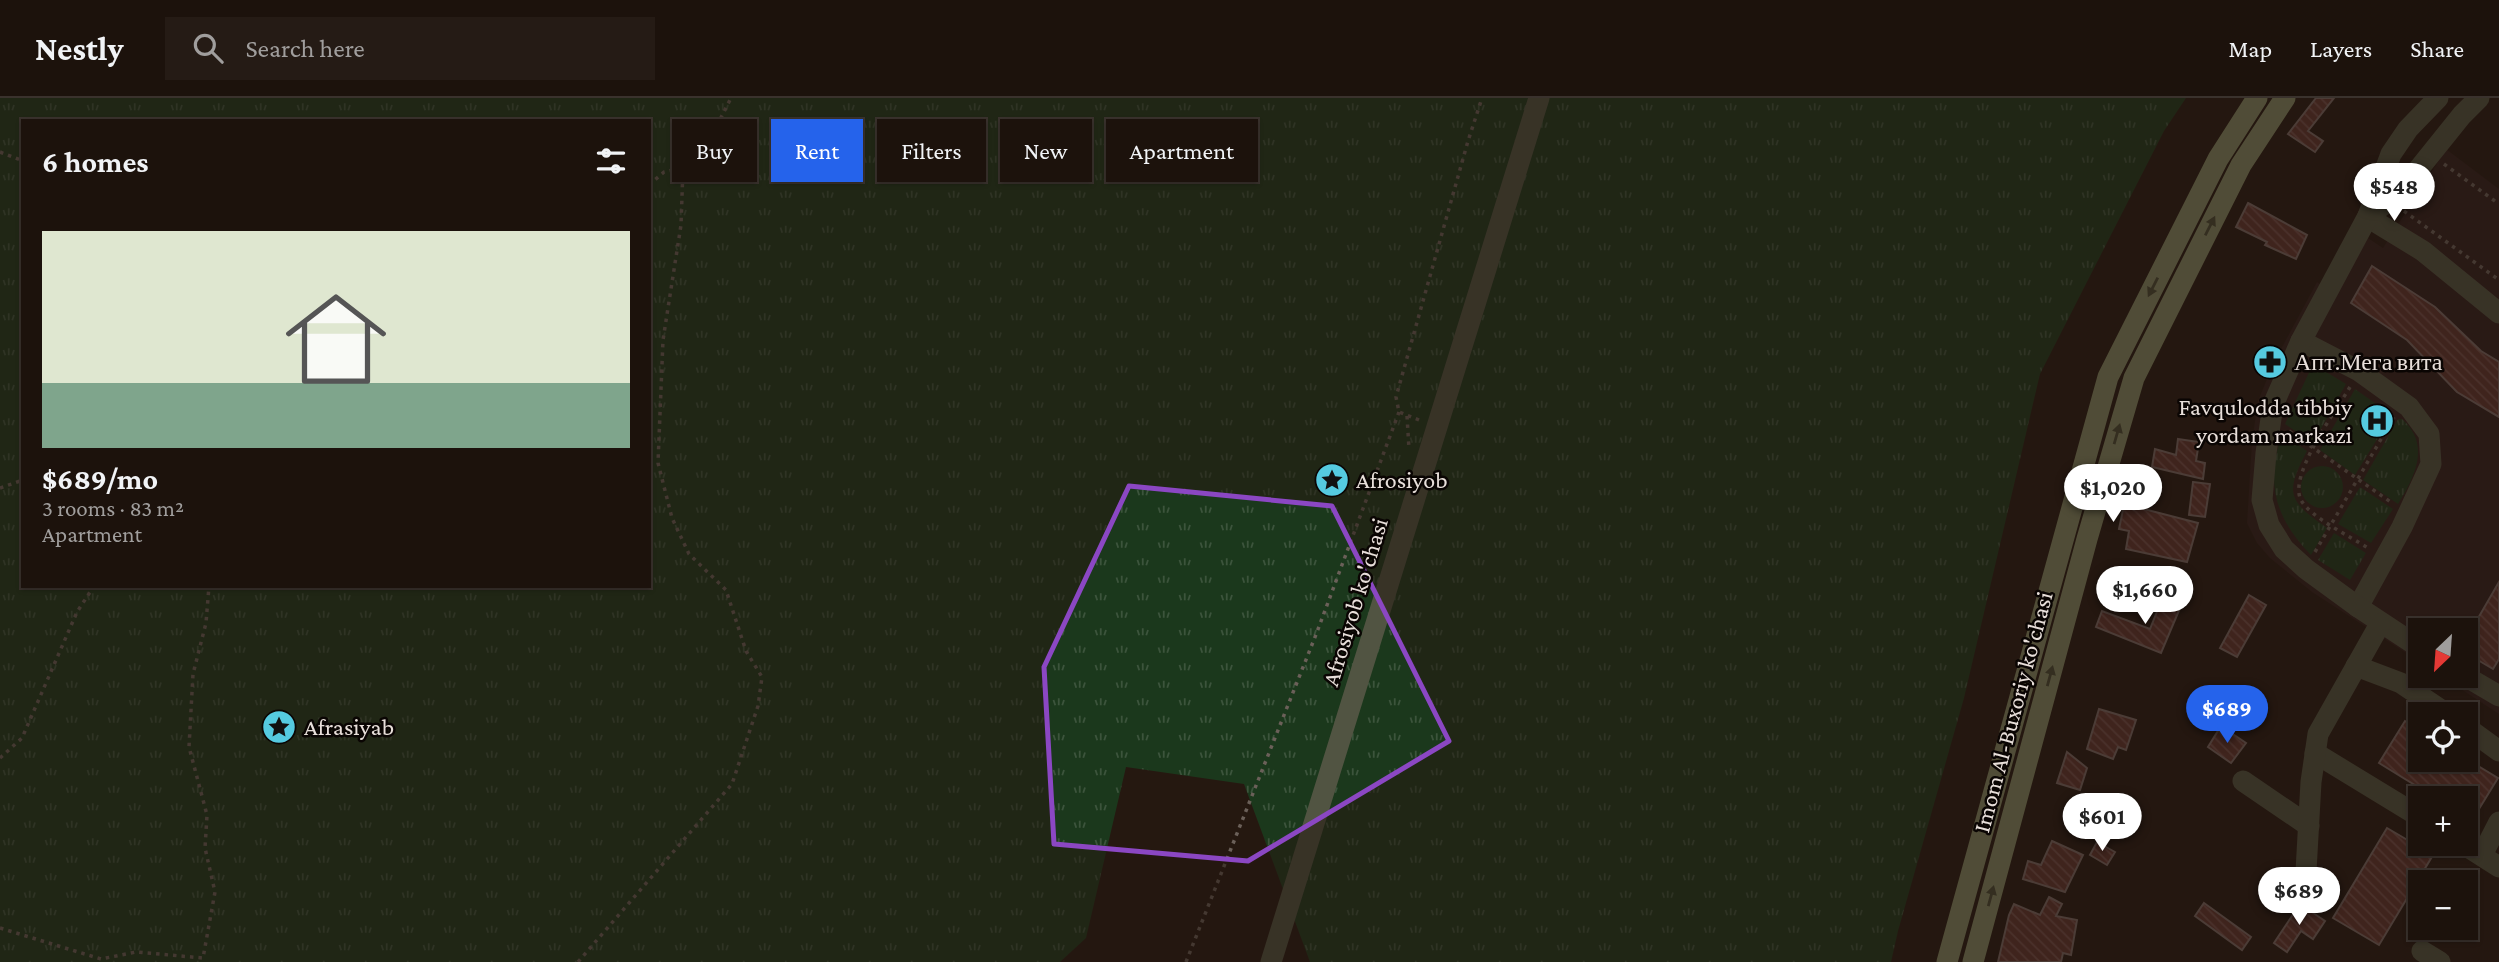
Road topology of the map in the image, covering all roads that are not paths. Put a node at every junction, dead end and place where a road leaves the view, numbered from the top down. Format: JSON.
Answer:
{"nodes":[{"id":1,"x":1539,"y":98,"type":"edge"},
{"id":2,"x":2257,"y":98,"type":"edge"},
{"id":3,"x":2285,"y":98,"type":"edge"},
{"id":4,"x":2438,"y":98,"type":"edge"},
{"id":5,"x":2479,"y":98,"type":"edge"},
{"id":6,"x":2371,"y":218,"type":"junction"},
{"id":7,"x":2499,"y":313,"type":"edge"},
{"id":8,"x":2301,"y":341,"type":"junction"},
{"id":9,"x":2358,"y":607,"type":"junction"},
{"id":10,"x":2380,"y":624,"type":"junction"},
{"id":11,"x":2408,"y":641,"type":"edge"},
{"id":12,"x":2356,"y":666,"type":"junction"},
{"id":13,"x":2478,"y":684,"type":"edge"},
{"id":14,"x":2499,"y":696,"type":"edge"},
{"id":15,"x":2429,"y":702,"type":"edge"},
{"id":16,"x":2478,"y":736,"type":"edge"},
{"id":17,"x":2499,"y":751,"type":"edge"},
{"id":18,"x":2315,"y":753,"type":"junction"},
{"id":19,"x":2243,"y":780,"type":"dead end"},
{"id":20,"x":2408,"y":810,"type":"edge"},
{"id":21,"x":2499,"y":822,"type":"edge"},
{"id":22,"x":2309,"y":826,"type":"junction"},
{"id":23,"x":2490,"y":861,"type":"edge"},
{"id":24,"x":2305,"y":889,"type":"dead end"},
{"id":25,"x":1271,"y":962,"type":"edge"},
{"id":26,"x":1947,"y":962,"type":"edge"},
{"id":27,"x":1973,"y":962,"type":"edge"}],
"edges":[{"from":1,"to":25,"type":"street","name":"Afrosiyob ko'chasi"},
{"from":2,"to":26,"type":"main road","name":"Imom Al-Buxoriy ko'chasi","one_way":true},
{"from":27,"to":3,"type":"main road","name":"Imom Al-Buxoriy ko'chasi","one_way":true},
{"from":4,"to":6,"type":"street"},
{"from":5,"to":6,"type":"street"},
{"from":6,"to":7,"type":"street"},
{"from":6,"to":8,"type":"street"},
{"from":8,"to":9,"type":"street"},
{"from":8,"to":9,"type":"street"},
{"from":9,"to":10,"type":"street"},
{"from":10,"to":11,"type":"street"},
{"from":10,"to":12,"type":"street"},
{"from":12,"to":15,"type":"street"},
{"from":12,"to":18,"type":"street"},
{"from":13,"to":14,"type":"street"},
{"from":16,"to":17,"type":"street"},
{"from":18,"to":20,"type":"street"},
{"from":18,"to":22,"type":"street"},
{"from":19,"to":22,"type":"street"},
{"from":21,"to":23,"type":"street"},
{"from":22,"to":24,"type":"street"}]}
